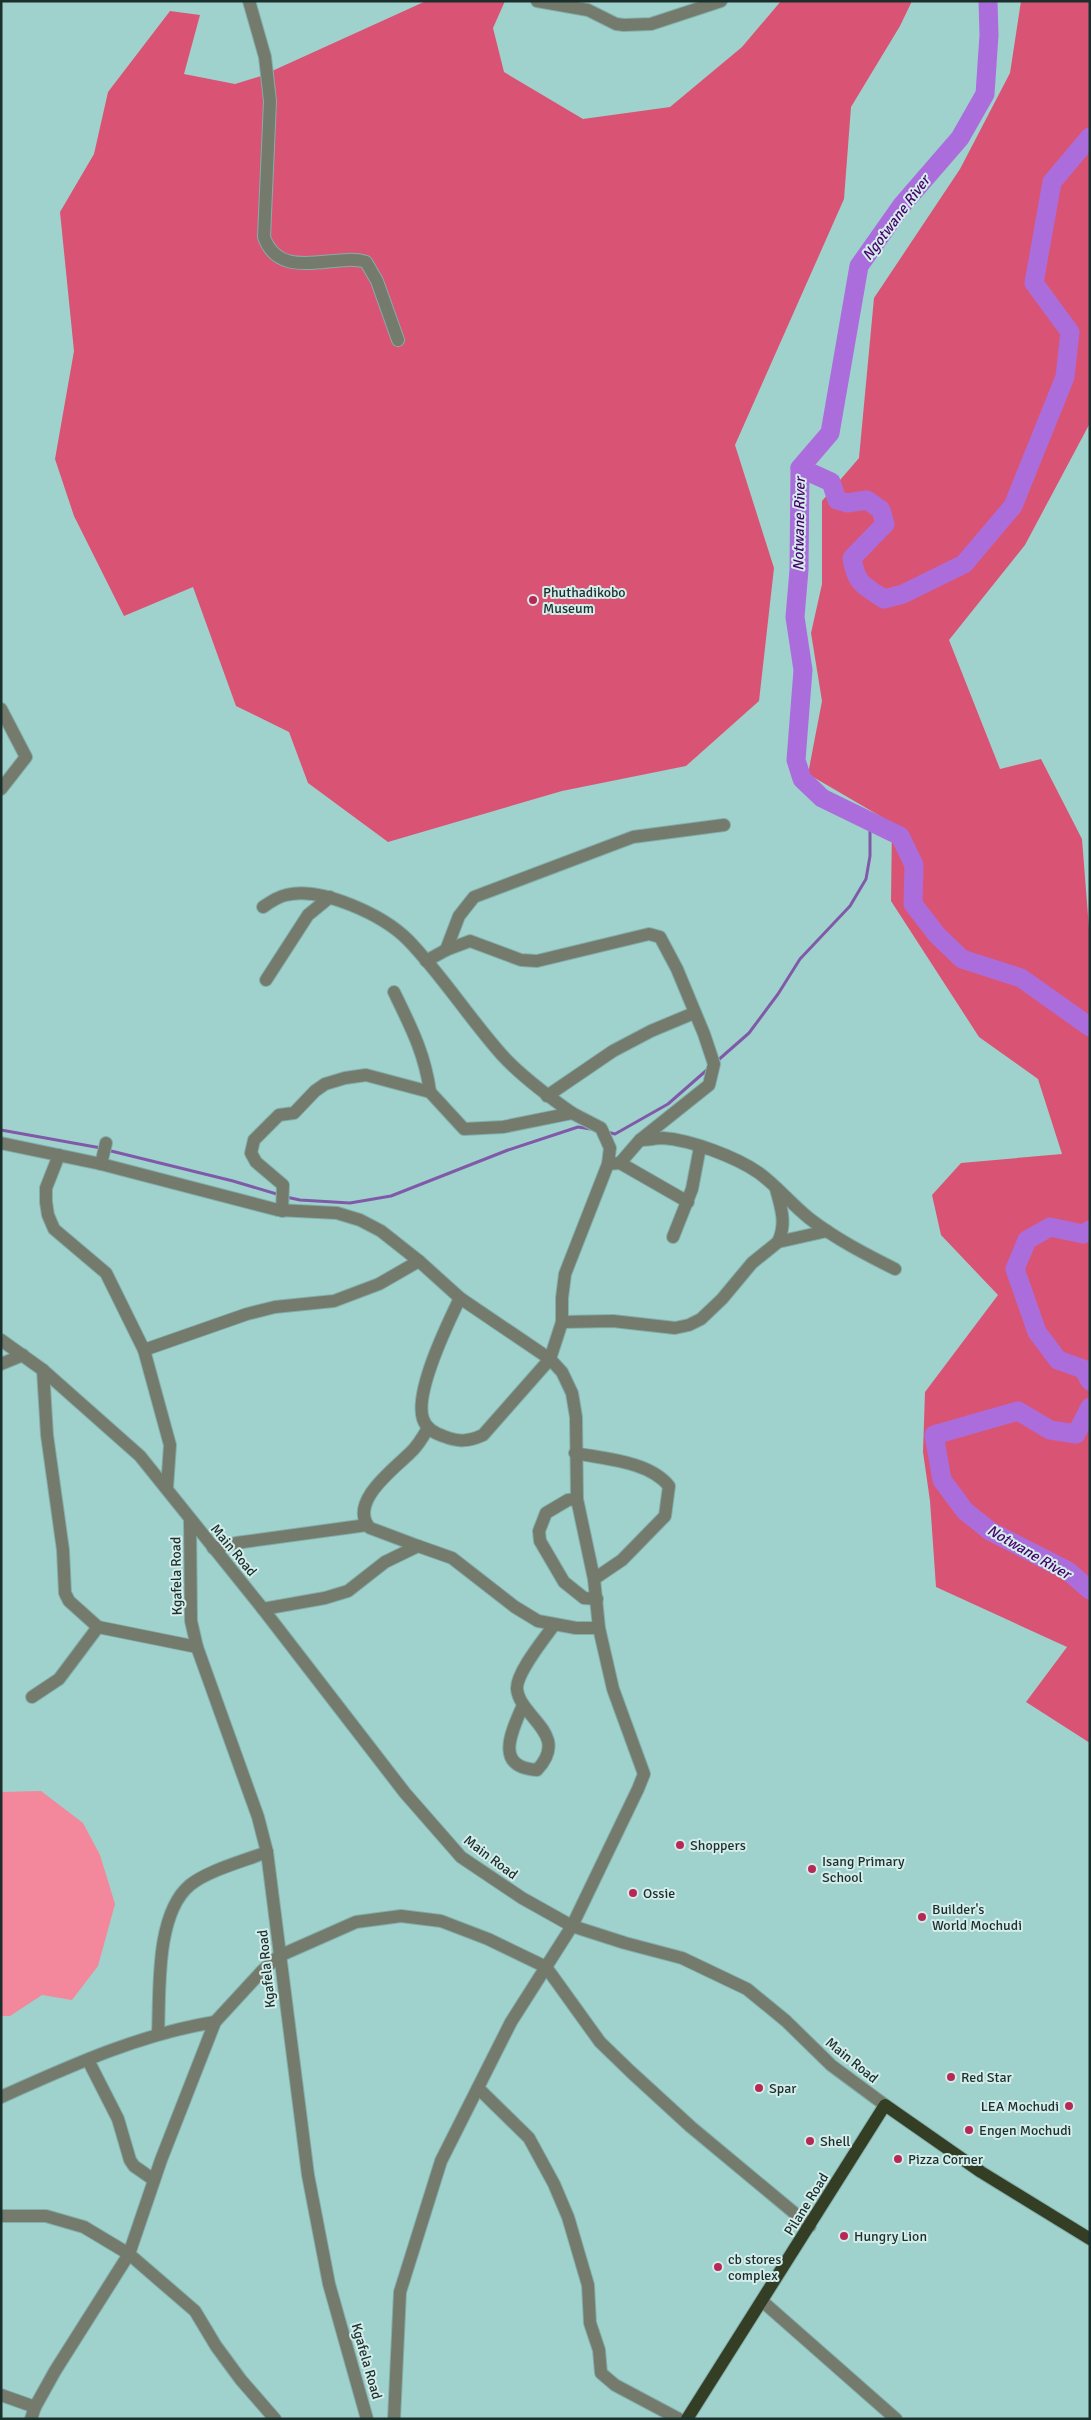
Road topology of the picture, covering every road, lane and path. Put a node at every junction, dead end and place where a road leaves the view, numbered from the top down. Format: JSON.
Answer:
{"nodes":[{"id":1,"x":249,"y":1,"type":"edge"},
{"id":2,"x":537,"y":1,"type":"edge"},
{"id":3,"x":721,"y":1,"type":"edge"},
{"id":4,"x":398,"y":340,"type":"dead end"},
{"id":5,"x":1,"y":709,"type":"edge"},
{"id":6,"x":1,"y":789,"type":"edge"},
{"id":7,"x":724,"y":825,"type":"dead end"},
{"id":8,"x":330,"y":897,"type":"junction"},
{"id":9,"x":263,"y":907,"type":"dead end"},
{"id":10,"x":446,"y":950,"type":"junction"},
{"id":11,"x":426,"y":960,"type":"junction"},
{"id":12,"x":266,"y":980,"type":"dead end"},
{"id":13,"x":394,"y":992,"type":"dead end"},
{"id":14,"x":694,"y":1013,"type":"junction"},
{"id":15,"x":430,"y":1092,"type":"junction"},
{"id":16,"x":547,"y":1096,"type":"junction"},
{"id":17,"x":572,"y":1113,"type":"junction"},
{"id":18,"x":640,"y":1140,"type":"junction"},
{"id":19,"x":106,"y":1143,"type":"dead end"},
{"id":20,"x":1,"y":1144,"type":"edge"},
{"id":21,"x":700,"y":1147,"type":"junction"},
{"id":22,"x":59,"y":1155,"type":"junction"},
{"id":23,"x":102,"y":1160,"type":"junction"},
{"id":24,"x":614,"y":1164,"type":"junction"},
{"id":25,"x":775,"y":1189,"type":"junction"},
{"id":26,"x":283,"y":1200,"type":"junction"},
{"id":27,"x":688,"y":1202,"type":"junction"},
{"id":28,"x":828,"y":1231,"type":"junction"},
{"id":29,"x":673,"y":1237,"type":"dead end"},
{"id":30,"x":778,"y":1242,"type":"junction"},
{"id":31,"x":419,"y":1260,"type":"junction"},
{"id":32,"x":894,"y":1269,"type":"dead end"},
{"id":33,"x":460,"y":1298,"type":"junction"},
{"id":34,"x":562,"y":1322,"type":"junction"},
{"id":35,"x":1,"y":1340,"type":"edge"},
{"id":36,"x":144,"y":1350,"type":"junction"},
{"id":37,"x":23,"y":1355,"type":"junction"},
{"id":38,"x":550,"y":1360,"type":"junction"},
{"id":39,"x":1,"y":1364,"type":"edge"},
{"id":40,"x":43,"y":1370,"type":"junction"},
{"id":41,"x":428,"y":1428,"type":"junction"},
{"id":42,"x":575,"y":1453,"type":"junction"},
{"id":43,"x":167,"y":1488,"type":"junction"},
{"id":44,"x":576,"y":1499,"type":"junction"},
{"id":45,"x":190,"y":1520,"type":"junction"},
{"id":46,"x":367,"y":1525,"type":"junction"},
{"id":47,"x":418,"y":1546,"type":"junction"},
{"id":48,"x":213,"y":1548,"type":"junction"},
{"id":49,"x":594,"y":1579,"type":"junction"},
{"id":50,"x":597,"y":1599,"type":"junction"},
{"id":51,"x":263,"y":1609,"type":"junction"},
{"id":52,"x":554,"y":1625,"type":"junction"},
{"id":53,"x":98,"y":1627,"type":"junction"},
{"id":54,"x":599,"y":1628,"type":"junction"},
{"id":55,"x":197,"y":1647,"type":"junction"},
{"id":56,"x":32,"y":1696,"type":"dead end"},
{"id":57,"x":523,"y":1705,"type":"junction"},
{"id":58,"x":267,"y":1852,"type":"junction"},
{"id":59,"x":572,"y":1926,"type":"junction"},
{"id":60,"x":279,"y":1956,"type":"junction"},
{"id":61,"x":546,"y":1966,"type":"junction"},
{"id":62,"x":215,"y":2022,"type":"junction"},
{"id":63,"x":158,"y":2034,"type":"junction"},
{"id":64,"x":88,"y":2060,"type":"junction"},
{"id":65,"x":478,"y":2088,"type":"junction"},
{"id":66,"x":1,"y":2097,"type":"edge"},
{"id":67,"x":884,"y":2105,"type":"junction"},
{"id":68,"x":154,"y":2180,"type":"junction"},
{"id":69,"x":1,"y":2216,"type":"edge"},
{"id":70,"x":810,"y":2226,"type":"junction"},
{"id":71,"x":1090,"y":2239,"type":"edge"},
{"id":72,"x":129,"y":2254,"type":"junction"},
{"id":73,"x":762,"y":2301,"type":"junction"},
{"id":74,"x":1,"y":2395,"type":"edge"},
{"id":75,"x":33,"y":2413,"type":"edge"},
{"id":76,"x":275,"y":2419,"type":"edge"},
{"id":77,"x":367,"y":2419,"type":"edge"},
{"id":78,"x":394,"y":2419,"type":"edge"},
{"id":79,"x":679,"y":2419,"type":"edge"},
{"id":80,"x":687,"y":2419,"type":"edge"},
{"id":81,"x":896,"y":2419,"type":"edge"}],
"edges":[{"from":1,"to":4,"type":"street"},
{"from":2,"to":3,"type":"street"},
{"from":5,"to":6,"type":"street"},
{"from":7,"to":10,"type":"street"},
{"from":8,"to":9,"type":"street"},
{"from":8,"to":11,"type":"street"},
{"from":8,"to":12,"type":"street"},
{"from":10,"to":11,"type":"street"},
{"from":10,"to":14,"type":"street"},
{"from":11,"to":16,"type":"street"},
{"from":13,"to":15,"type":"street"},
{"from":14,"to":16,"type":"street"},
{"from":14,"to":18,"type":"street"},
{"from":15,"to":17,"type":"street"},
{"from":15,"to":26,"type":"street"},
{"from":16,"to":17,"type":"street"},
{"from":17,"to":24,"type":"street"},
{"from":18,"to":21,"type":"street"},
{"from":18,"to":24,"type":"street"},
{"from":19,"to":23,"type":"street"},
{"from":20,"to":22,"type":"street"},
{"from":21,"to":25,"type":"street"},
{"from":21,"to":27,"type":"street"},
{"from":22,"to":23,"type":"street"},
{"from":22,"to":36,"type":"street"},
{"from":23,"to":26,"type":"street"},
{"from":24,"to":27,"type":"street"},
{"from":24,"to":34,"type":"street"},
{"from":25,"to":28,"type":"street"},
{"from":25,"to":30,"type":"street"},
{"from":26,"to":31,"type":"street"},
{"from":27,"to":29,"type":"street"},
{"from":28,"to":30,"type":"street"},
{"from":28,"to":32,"type":"street"},
{"from":30,"to":34,"type":"street"},
{"from":31,"to":33,"type":"street"},
{"from":31,"to":36,"type":"street"},
{"from":33,"to":38,"type":"street"},
{"from":33,"to":41,"type":"street"},
{"from":34,"to":38,"type":"street"},
{"from":35,"to":37,"type":"street","name":"Main Road"},
{"from":36,"to":43,"type":"street"},
{"from":37,"to":39,"type":"street"},
{"from":37,"to":40,"type":"street","name":"Main Road"},
{"from":38,"to":41,"type":"street"},
{"from":38,"to":42,"type":"street"},
{"from":40,"to":43,"type":"street","name":"Main Road"},
{"from":40,"to":53,"type":"street"},
{"from":41,"to":46,"type":"street"},
{"from":42,"to":44,"type":"street"},
{"from":42,"to":49,"type":"street"},
{"from":43,"to":45,"type":"street","name":"Main Road"},
{"from":44,"to":49,"type":"street"},
{"from":44,"to":50,"type":"street"},
{"from":45,"to":48,"type":"street","name":"Main Road"},
{"from":45,"to":55,"type":"street","name":"Kgafela Road"},
{"from":46,"to":47,"type":"street"},
{"from":46,"to":48,"type":"street"},
{"from":47,"to":51,"type":"street"},
{"from":47,"to":52,"type":"street"},
{"from":48,"to":51,"type":"street","name":"Main Road"},
{"from":49,"to":50,"type":"street"},
{"from":50,"to":54,"type":"street"},
{"from":51,"to":59,"type":"street","name":"Main Road"},
{"from":52,"to":54,"type":"street"},
{"from":52,"to":57,"type":"street"},
{"from":53,"to":55,"type":"street"},
{"from":53,"to":56,"type":"street"},
{"from":54,"to":59,"type":"street"},
{"from":55,"to":58,"type":"street","name":"Kgafela Road"},
{"from":57,"to":57,"type":"street"},
{"from":58,"to":60,"type":"street","name":"Kgafela Road"},
{"from":58,"to":63,"type":"street"},
{"from":59,"to":61,"type":"street"},
{"from":59,"to":67,"type":"street","name":"Main Road"},
{"from":60,"to":61,"type":"street"},
{"from":60,"to":62,"type":"street"},
{"from":60,"to":77,"type":"street","name":"Kgafela Road"},
{"from":61,"to":65,"type":"street"},
{"from":61,"to":70,"type":"street"},
{"from":62,"to":63,"type":"street"},
{"from":62,"to":68,"type":"street"},
{"from":63,"to":64,"type":"street"},
{"from":64,"to":66,"type":"street"},
{"from":64,"to":68,"type":"street"},
{"from":65,"to":78,"type":"street"},
{"from":65,"to":79,"type":"street"},
{"from":67,"to":70,"type":"main road","name":"Pilane Road"},
{"from":67,"to":71,"type":"main road","name":"Main Road"},
{"from":68,"to":72,"type":"street"},
{"from":69,"to":72,"type":"street"},
{"from":70,"to":73,"type":"main road","name":"Pilane Road"},
{"from":72,"to":75,"type":"street"},
{"from":72,"to":76,"type":"street"},
{"from":73,"to":80,"type":"main road","name":"Pilane Road"},
{"from":73,"to":81,"type":"street"},
{"from":74,"to":75,"type":"street"}]}
